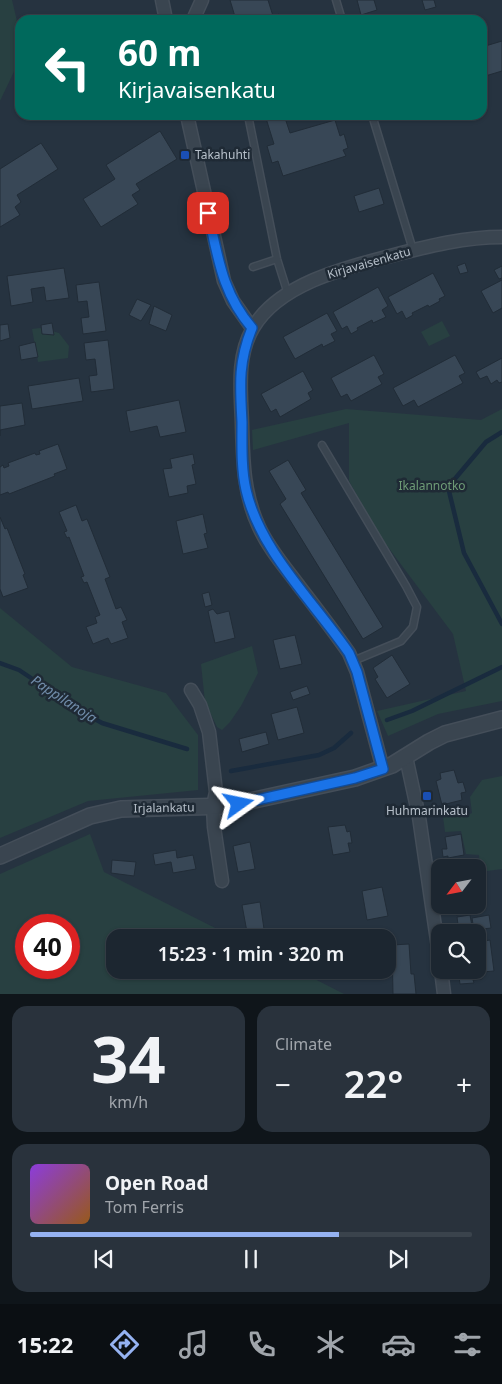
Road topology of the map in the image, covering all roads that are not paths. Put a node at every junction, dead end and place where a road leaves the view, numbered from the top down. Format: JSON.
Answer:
{"nodes":[{"id":1,"x":162,"y":0,"type":"edge"},
{"id":2,"x":202,"y":0,"type":"edge"},
{"id":3,"x":336,"y":0,"type":"edge"},
{"id":4,"x":165,"y":15,"type":"edge"},
{"id":5,"x":195,"y":15,"type":"edge"},
{"id":6,"x":340,"y":15,"type":"edge"},
{"id":7,"x":188,"y":120,"type":"edge"},
{"id":8,"x":249,"y":120,"type":"edge"},
{"id":9,"x":374,"y":120,"type":"edge"},
{"id":10,"x":502,"y":237,"type":"edge"},
{"id":11,"x":413,"y":250,"type":"junction"},
{"id":12,"x":278,"y":259,"type":"junction"},
{"id":13,"x":253,"y":266,"type":"dead end"},
{"id":14,"x":288,"y":294,"type":"junction"},
{"id":15,"x":252,"y":328,"type":"junction"},
{"id":16,"x":322,"y":445,"type":"dead end"},
{"id":17,"x":353,"y":662,"type":"junction"},
{"id":18,"x":191,"y":690,"type":"dead end"},
{"id":19,"x":502,"y":719,"type":"edge"},
{"id":20,"x":406,"y":757,"type":"junction"},
{"id":21,"x":383,"y":769,"type":"junction"},
{"id":22,"x":213,"y":806,"type":"junction"},
{"id":23,"x":0,"y":856,"type":"edge"},
{"id":24,"x":222,"y":881,"type":"dead end"},
{"id":25,"x":435,"y":924,"type":"edge"},
{"id":26,"x":442,"y":979,"type":"edge"},
{"id":27,"x":444,"y":994,"type":"edge"}],
"edges":[{"from":1,"to":4,"type":"street"},
{"from":2,"to":5,"type":"street"},
{"from":3,"to":6,"type":"lane"},
{"from":7,"to":15,"type":"street"},
{"from":8,"to":12,"type":"lane"},
{"from":9,"to":11,"type":"lane"},
{"from":10,"to":11,"type":"street","name":"Kirjavaisenkatu"},
{"from":11,"to":14,"type":"street","name":"Kirjavaisenkatu"},
{"from":12,"to":13,"type":"lane"},
{"from":12,"to":14,"type":"lane"},
{"from":14,"to":15,"type":"street","name":"Kirjavaisenkatu"},
{"from":15,"to":17,"type":"street","name":"Kirjavaisenkatu"},
{"from":16,"to":17,"type":"lane"},
{"from":17,"to":21,"type":"street","name":"Kirjavaisenkatu"},
{"from":18,"to":22,"type":"street"},
{"from":19,"to":20,"type":"street","name":"Irjalankatu"},
{"from":20,"to":21,"type":"street","name":"Irjalankatu"},
{"from":20,"to":25,"type":"street"},
{"from":21,"to":22,"type":"street","name":"Irjalankatu"},
{"from":22,"to":23,"type":"street","name":"Irjalankatu"},
{"from":22,"to":24,"type":"street"},
{"from":26,"to":27,"type":"street"}]}
